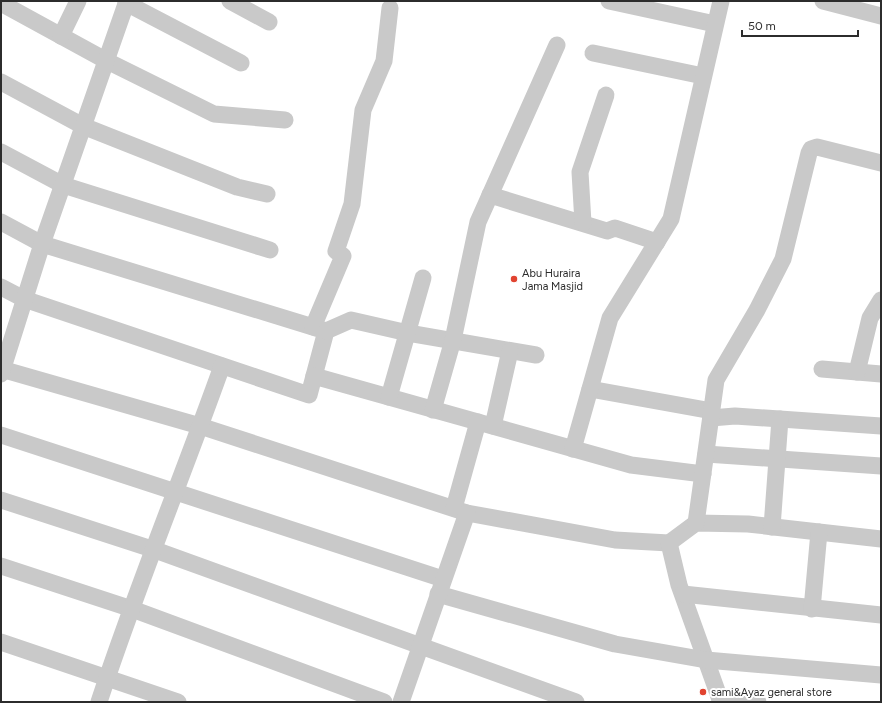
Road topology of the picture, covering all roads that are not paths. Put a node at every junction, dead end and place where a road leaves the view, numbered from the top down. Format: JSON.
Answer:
{"nodes":[{"id":1,"x":78,"y":1,"type":"edge"},
{"id":2,"x":230,"y":1,"type":"edge"},
{"id":3,"x":609,"y":1,"type":"edge"},
{"id":4,"x":720,"y":1,"type":"edge"},
{"id":5,"x":823,"y":1,"type":"edge"},
{"id":6,"x":127,"y":2,"type":"edge"},
{"id":7,"x":8,"y":4,"type":"edge"},
{"id":8,"x":390,"y":8,"type":"dead end"},
{"id":9,"x":881,"y":16,"type":"edge"},
{"id":10,"x":269,"y":22,"type":"dead end"},
{"id":11,"x":715,"y":24,"type":"junction"},
{"id":12,"x":61,"y":36,"type":"junction"},
{"id":13,"x":557,"y":45,"type":"dead end"},
{"id":14,"x":593,"y":53,"type":"dead end"},
{"id":15,"x":107,"y":61,"type":"junction"},
{"id":16,"x":241,"y":63,"type":"dead end"},
{"id":17,"x":703,"y":76,"type":"junction"},
{"id":18,"x":1,"y":82,"type":"edge"},
{"id":19,"x":606,"y":95,"type":"dead end"},
{"id":20,"x":285,"y":120,"type":"dead end"},
{"id":21,"x":83,"y":126,"type":"junction"},
{"id":22,"x":1,"y":152,"type":"edge"},
{"id":23,"x":881,"y":164,"type":"edge"},
{"id":24,"x":63,"y":184,"type":"junction"},
{"id":25,"x":267,"y":194,"type":"dead end"},
{"id":26,"x":490,"y":196,"type":"junction"},
{"id":27,"x":1,"y":222,"type":"edge"},
{"id":28,"x":583,"y":223,"type":"junction"},
{"id":29,"x":657,"y":242,"type":"junction"},
{"id":30,"x":42,"y":244,"type":"junction"},
{"id":31,"x":270,"y":250,"type":"dead end"},
{"id":32,"x":423,"y":278,"type":"dead end"},
{"id":33,"x":1,"y":287,"type":"edge"},
{"id":34,"x":24,"y":299,"type":"junction"},
{"id":35,"x":881,"y":300,"type":"edge"},
{"id":36,"x":320,"y":329,"type":"junction"},
{"id":37,"x":408,"y":333,"type":"junction"},
{"id":38,"x":453,"y":340,"type":"junction"},
{"id":39,"x":510,"y":351,"type":"junction"},
{"id":40,"x":536,"y":356,"type":"dead end"},
{"id":41,"x":222,"y":366,"type":"junction"},
{"id":42,"x":822,"y":369,"type":"dead end"},
{"id":43,"x":2,"y":371,"type":"edge"},
{"id":44,"x":857,"y":372,"type":"junction"},
{"id":45,"x":881,"y":374,"type":"edge"},
{"id":46,"x":314,"y":376,"type":"junction"},
{"id":47,"x":590,"y":389,"type":"junction"},
{"id":48,"x":389,"y":397,"type":"junction"},
{"id":49,"x":433,"y":410,"type":"junction"},
{"id":50,"x":711,"y":415,"type":"junction"},
{"id":51,"x":780,"y":419,"type":"junction"},
{"id":52,"x":486,"y":424,"type":"junction"},
{"id":53,"x":200,"y":426,"type":"junction"},
{"id":54,"x":881,"y":426,"type":"edge"},
{"id":55,"x":1,"y":435,"type":"edge"},
{"id":56,"x":573,"y":449,"type":"junction"},
{"id":57,"x":706,"y":454,"type":"junction"},
{"id":58,"x":777,"y":459,"type":"junction"},
{"id":59,"x":881,"y":466,"type":"edge"},
{"id":60,"x":703,"y":474,"type":"junction"},
{"id":61,"x":174,"y":491,"type":"junction"},
{"id":62,"x":1,"y":500,"type":"edge"},
{"id":63,"x":460,"y":510,"type":"junction"},
{"id":64,"x":696,"y":523,"type":"junction"},
{"id":65,"x":772,"y":527,"type":"junction"},
{"id":66,"x":819,"y":532,"type":"junction"},
{"id":67,"x":881,"y":539,"type":"edge"},
{"id":68,"x":668,"y":543,"type":"junction"},
{"id":69,"x":155,"y":550,"type":"junction"},
{"id":70,"x":1,"y":566,"type":"edge"},
{"id":71,"x":440,"y":587,"type":"junction"},
{"id":72,"x":682,"y":594,"type":"junction"},
{"id":73,"x":132,"y":609,"type":"junction"},
{"id":74,"x":812,"y":609,"type":"junction"},
{"id":75,"x":881,"y":615,"type":"edge"},
{"id":76,"x":1,"y":642,"type":"edge"},
{"id":77,"x":421,"y":646,"type":"junction"},
{"id":78,"x":706,"y":660,"type":"junction"},
{"id":79,"x":881,"y":675,"type":"edge"},
{"id":80,"x":107,"y":677,"type":"junction"},
{"id":81,"x":720,"y":700,"type":"edge"},
{"id":82,"x":99,"y":702,"type":"edge"},
{"id":83,"x":178,"y":702,"type":"edge"},
{"id":84,"x":384,"y":702,"type":"edge"},
{"id":85,"x":401,"y":702,"type":"edge"},
{"id":86,"x":576,"y":702,"type":"edge"},
{"id":87,"x":758,"y":702,"type":"edge"}],
"edges":[{"from":1,"to":12,"type":"street"},
{"from":2,"to":10,"type":"street"},
{"from":3,"to":11,"type":"street"},
{"from":4,"to":11,"type":"street"},
{"from":5,"to":9,"type":"street"},
{"from":6,"to":15,"type":"street"},
{"from":6,"to":16,"type":"street"},
{"from":7,"to":12,"type":"street"},
{"from":8,"to":36,"type":"street"},
{"from":11,"to":17,"type":"street"},
{"from":12,"to":15,"type":"street"},
{"from":13,"to":26,"type":"street"},
{"from":14,"to":17,"type":"street"},
{"from":15,"to":20,"type":"street"},
{"from":15,"to":21,"type":"street"},
{"from":17,"to":29,"type":"street"},
{"from":18,"to":21,"type":"street"},
{"from":19,"to":28,"type":"street"},
{"from":21,"to":24,"type":"street"},
{"from":21,"to":25,"type":"street"},
{"from":22,"to":24,"type":"street"},
{"from":23,"to":50,"type":"street"},
{"from":24,"to":30,"type":"street"},
{"from":24,"to":31,"type":"street"},
{"from":26,"to":28,"type":"street"},
{"from":26,"to":38,"type":"street"},
{"from":27,"to":30,"type":"street"},
{"from":28,"to":29,"type":"street"},
{"from":29,"to":47,"type":"street"},
{"from":30,"to":34,"type":"street"},
{"from":30,"to":36,"type":"street"},
{"from":32,"to":37,"type":"street"},
{"from":33,"to":34,"type":"street"},
{"from":34,"to":41,"type":"street"},
{"from":34,"to":43,"type":"street"},
{"from":35,"to":44,"type":"street"},
{"from":36,"to":37,"type":"street"},
{"from":36,"to":46,"type":"street"},
{"from":37,"to":38,"type":"street"},
{"from":37,"to":48,"type":"street"},
{"from":38,"to":39,"type":"street"},
{"from":38,"to":49,"type":"street"},
{"from":39,"to":40,"type":"street"},
{"from":39,"to":52,"type":"street"},
{"from":41,"to":46,"type":"street"},
{"from":41,"to":53,"type":"street"},
{"from":42,"to":44,"type":"street"},
{"from":43,"to":53,"type":"street"},
{"from":44,"to":45,"type":"street"},
{"from":46,"to":48,"type":"street"},
{"from":47,"to":50,"type":"street"},
{"from":47,"to":56,"type":"street"},
{"from":48,"to":49,"type":"street"},
{"from":49,"to":52,"type":"street"},
{"from":50,"to":51,"type":"street"},
{"from":50,"to":57,"type":"street"},
{"from":51,"to":54,"type":"street"},
{"from":51,"to":58,"type":"street"},
{"from":52,"to":56,"type":"street"},
{"from":52,"to":63,"type":"street"},
{"from":53,"to":61,"type":"street"},
{"from":53,"to":63,"type":"street"},
{"from":55,"to":61,"type":"street"},
{"from":56,"to":60,"type":"street"},
{"from":57,"to":58,"type":"street"},
{"from":57,"to":60,"type":"street"},
{"from":58,"to":59,"type":"street"},
{"from":58,"to":65,"type":"street"},
{"from":60,"to":64,"type":"street"},
{"from":61,"to":69,"type":"street"},
{"from":61,"to":71,"type":"street"},
{"from":62,"to":69,"type":"street"},
{"from":63,"to":68,"type":"street"},
{"from":63,"to":71,"type":"street"},
{"from":64,"to":65,"type":"street"},
{"from":64,"to":68,"type":"street"},
{"from":65,"to":66,"type":"street"},
{"from":66,"to":67,"type":"street"},
{"from":66,"to":74,"type":"street"},
{"from":68,"to":72,"type":"street"},
{"from":69,"to":73,"type":"street"},
{"from":69,"to":77,"type":"street"},
{"from":70,"to":73,"type":"street"},
{"from":71,"to":77,"type":"street"},
{"from":71,"to":78,"type":"street"},
{"from":72,"to":74,"type":"street"},
{"from":72,"to":78,"type":"street"},
{"from":73,"to":80,"type":"street"},
{"from":73,"to":84,"type":"street"},
{"from":74,"to":75,"type":"street"},
{"from":76,"to":80,"type":"street"},
{"from":77,"to":85,"type":"street"},
{"from":77,"to":86,"type":"street"},
{"from":78,"to":79,"type":"street"},
{"from":78,"to":81,"type":"street"},
{"from":80,"to":82,"type":"street"},
{"from":80,"to":83,"type":"street"},
{"from":81,"to":87,"type":"street"}]}
